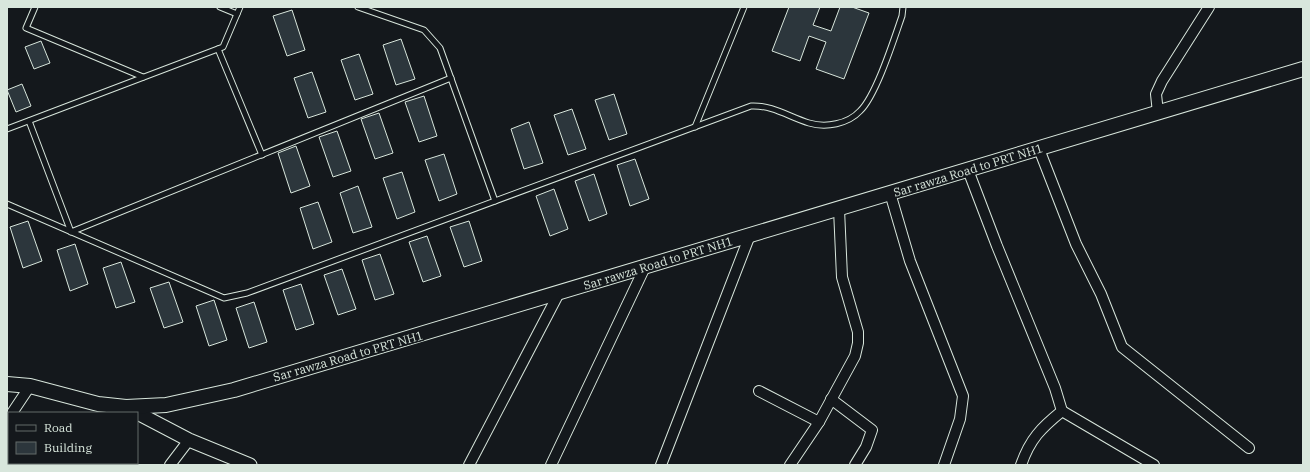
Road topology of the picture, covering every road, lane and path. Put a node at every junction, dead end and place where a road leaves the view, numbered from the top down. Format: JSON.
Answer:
{"nodes":[{"id":1,"x":35,"y":7,"type":"edge"},
{"id":2,"x":220,"y":7,"type":"edge"},
{"id":3,"x":240,"y":7,"type":"edge"},
{"id":4,"x":358,"y":7,"type":"edge"},
{"id":5,"x":744,"y":7,"type":"edge"},
{"id":6,"x":903,"y":7,"type":"edge"},
{"id":7,"x":1209,"y":7,"type":"edge"},
{"id":8,"x":237,"y":14,"type":"junction"},
{"id":9,"x":218,"y":49,"type":"junction"},
{"id":10,"x":1303,"y":69,"type":"edge"},
{"id":11,"x":143,"y":77,"type":"junction"},
{"id":12,"x":451,"y":78,"type":"junction"},
{"id":13,"x":1158,"y":112,"type":"junction"},
{"id":14,"x":29,"y":121,"type":"junction"},
{"id":15,"x":7,"y":124,"type":"edge"},
{"id":16,"x":13,"y":127,"type":"junction"},
{"id":17,"x":695,"y":127,"type":"junction"},
{"id":18,"x":7,"y":130,"type":"edge"},
{"id":19,"x":1038,"y":148,"type":"junction"},
{"id":20,"x":262,"y":155,"type":"junction"},
{"id":21,"x":968,"y":170,"type":"junction"},
{"id":22,"x":890,"y":193,"type":"junction"},
{"id":23,"x":495,"y":202,"type":"junction"},
{"id":24,"x":7,"y":204,"type":"edge"},
{"id":25,"x":839,"y":209,"type":"junction"},
{"id":26,"x":71,"y":232,"type":"junction"},
{"id":27,"x":750,"y":235,"type":"junction"},
{"id":28,"x":645,"y":267,"type":"junction"},
{"id":29,"x":559,"y":293,"type":"junction"},
{"id":30,"x":7,"y":384,"type":"edge"},
{"id":31,"x":30,"y":386,"type":"junction"},
{"id":32,"x":759,"y":391,"type":"dead end"},
{"id":33,"x":831,"y":399,"type":"junction"},
{"id":34,"x":126,"y":407,"type":"junction"},
{"id":35,"x":95,"y":409,"type":"edge"},
{"id":36,"x":1062,"y":411,"type":"junction"},
{"id":37,"x":13,"y":412,"type":"edge"},
{"id":38,"x":136,"y":412,"type":"edge"},
{"id":39,"x":138,"y":413,"type":"edge"},
{"id":40,"x":819,"y":422,"type":"junction"},
{"id":41,"x":189,"y":440,"type":"junction"},
{"id":42,"x":1249,"y":448,"type":"dead end"},
{"id":43,"x":170,"y":465,"type":"edge"},
{"id":44,"x":250,"y":465,"type":"edge"},
{"id":45,"x":469,"y":465,"type":"edge"},
{"id":46,"x":551,"y":465,"type":"edge"},
{"id":47,"x":661,"y":465,"type":"edge"},
{"id":48,"x":790,"y":465,"type":"edge"},
{"id":49,"x":855,"y":465,"type":"edge"},
{"id":50,"x":944,"y":465,"type":"edge"},
{"id":51,"x":1021,"y":465,"type":"edge"},
{"id":52,"x":1154,"y":465,"type":"edge"}],
"edges":[{"from":1,"to":11,"type":"lane"},
{"from":2,"to":8,"type":"lane"},
{"from":3,"to":8,"type":"lane"},
{"from":4,"to":12,"type":"lane"},
{"from":5,"to":17,"type":"lane"},
{"from":6,"to":17,"type":"lane"},
{"from":7,"to":13,"type":"street"},
{"from":8,"to":9,"type":"lane"},
{"from":9,"to":11,"type":"lane"},
{"from":9,"to":20,"type":"lane"},
{"from":10,"to":13,"type":"main road","name":"Sar rawza Road to PRT NH1"},
{"from":11,"to":14,"type":"lane"},
{"from":12,"to":20,"type":"lane"},
{"from":12,"to":23,"type":"lane"},
{"from":13,"to":19,"type":"main road","name":"Sar rawza Road to PRT NH1"},
{"from":14,"to":16,"type":"lane"},
{"from":14,"to":26,"type":"lane"},
{"from":15,"to":16,"type":"lane"},
{"from":16,"to":18,"type":"lane"},
{"from":17,"to":23,"type":"lane"},
{"from":19,"to":21,"type":"main road","name":"Sar rawza Road to PRT NH1"},
{"from":19,"to":42,"type":"street"},
{"from":20,"to":26,"type":"lane"},
{"from":21,"to":22,"type":"main road","name":"Sar rawza Road to PRT NH1"},
{"from":21,"to":36,"type":"street"},
{"from":22,"to":25,"type":"main road","name":"Sar rawza Road to PRT NH1"},
{"from":22,"to":50,"type":"street"},
{"from":23,"to":26,"type":"lane"},
{"from":24,"to":26,"type":"lane"},
{"from":25,"to":27,"type":"main road","name":"Sar rawza Road to PRT NH1"},
{"from":25,"to":33,"type":"street"},
{"from":27,"to":28,"type":"main road","name":"Sar rawza Road to PRT NH1"},
{"from":27,"to":47,"type":"street"},
{"from":28,"to":29,"type":"main road","name":"Sar rawza Road to PRT NH1"},
{"from":28,"to":46,"type":"street"},
{"from":29,"to":34,"type":"main road","name":"Sar rawza Road to PRT NH1"},
{"from":29,"to":45,"type":"street"},
{"from":30,"to":31,"type":"main road","name":"Sar rawza Road to PRT NH1"},
{"from":31,"to":35,"type":"main road","name":"Sar rawza Road to PRT NH1"},
{"from":31,"to":37,"type":"street"},
{"from":32,"to":40,"type":"street"},
{"from":33,"to":40,"type":"street"},
{"from":33,"to":49,"type":"street"},
{"from":34,"to":35,"type":"main road","name":"Sar rawza Road to PRT NH1"},
{"from":34,"to":38,"type":"street"},
{"from":36,"to":51,"type":"street"},
{"from":36,"to":52,"type":"street"},
{"from":39,"to":41,"type":"street"},
{"from":40,"to":48,"type":"street"},
{"from":41,"to":43,"type":"street"},
{"from":41,"to":44,"type":"street"}]}
